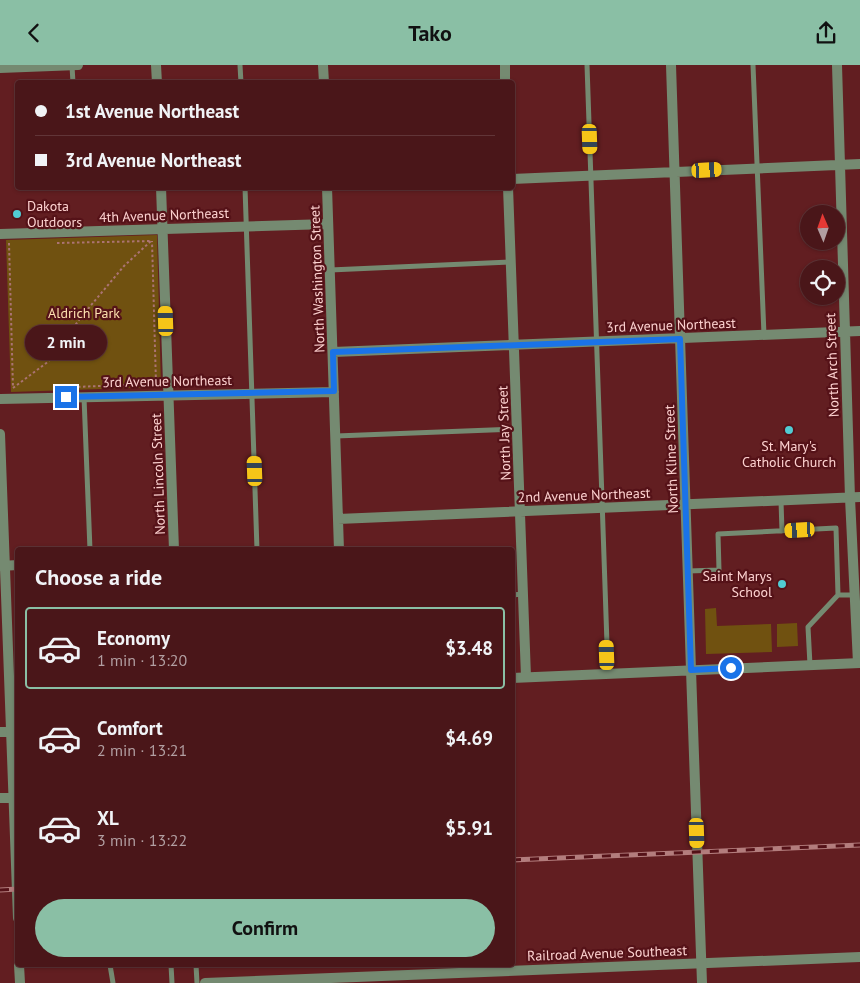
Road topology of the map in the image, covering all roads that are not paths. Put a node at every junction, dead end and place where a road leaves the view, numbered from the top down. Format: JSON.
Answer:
{"nodes":[{"id":1,"x":72,"y":65,"type":"edge"},
{"id":2,"x":78,"y":65,"type":"edge"},
{"id":3,"x":156,"y":65,"type":"edge"},
{"id":4,"x":240,"y":65,"type":"edge"},
{"id":5,"x":323,"y":65,"type":"edge"},
{"id":6,"x":504,"y":65,"type":"edge"},
{"id":7,"x":587,"y":65,"type":"edge"},
{"id":8,"x":671,"y":65,"type":"edge"},
{"id":9,"x":752,"y":65,"type":"edge"},
{"id":10,"x":836,"y":65,"type":"edge"},
{"id":11,"x":0,"y":68,"type":"edge"},
{"id":12,"x":73,"y":80,"type":"edge"},
{"id":13,"x":157,"y":80,"type":"edge"},
{"id":14,"x":240,"y":80,"type":"edge"},
{"id":15,"x":324,"y":80,"type":"edge"},
{"id":16,"x":505,"y":80,"type":"edge"},
{"id":17,"x":860,"y":164,"type":"edge"},
{"id":18,"x":840,"y":165,"type":"junction"},
{"id":19,"x":757,"y":168,"type":"junction"},
{"id":20,"x":674,"y":171,"type":"junction"},
{"id":21,"x":591,"y":175,"type":"junction"},
{"id":22,"x":515,"y":179,"type":"edge"},
{"id":23,"x":161,"y":190,"type":"edge"},
{"id":24,"x":245,"y":190,"type":"edge"},
{"id":25,"x":327,"y":190,"type":"edge"},
{"id":26,"x":508,"y":190,"type":"edge"},
{"id":27,"x":328,"y":224,"type":"junction"},
{"id":28,"x":246,"y":227,"type":"junction"},
{"id":29,"x":162,"y":229,"type":"junction"},
{"id":30,"x":4,"y":234,"type":"edge"},
{"id":31,"x":511,"y":262,"type":"junction"},
{"id":32,"x":330,"y":270,"type":"junction"},
{"id":33,"x":845,"y":331,"type":"junction"},
{"id":34,"x":860,"y":331,"type":"edge"},
{"id":35,"x":764,"y":335,"type":"junction"},
{"id":36,"x":680,"y":339,"type":"junction"},
{"id":37,"x":597,"y":342,"type":"junction"},
{"id":38,"x":514,"y":345,"type":"junction"},
{"id":39,"x":333,"y":352,"type":"junction"},
{"id":40,"x":334,"y":391,"type":"junction"},
{"id":41,"x":252,"y":393,"type":"junction"},
{"id":42,"x":168,"y":395,"type":"junction"},
{"id":43,"x":84,"y":397,"type":"junction"},
{"id":44,"x":0,"y":399,"type":"edge"},
{"id":45,"x":518,"y":429,"type":"junction"},
{"id":46,"x":0,"y":435,"type":"edge"},
{"id":47,"x":336,"y":436,"type":"junction"},
{"id":48,"x":855,"y":498,"type":"edge"},
{"id":49,"x":781,"y":501,"type":"junction"},
{"id":50,"x":686,"y":505,"type":"junction"},
{"id":51,"x":602,"y":508,"type":"junction"},
{"id":52,"x":520,"y":511,"type":"junction"},
{"id":53,"x":338,"y":519,"type":"junction"},
{"id":54,"x":782,"y":531,"type":"junction"},
{"id":55,"x":90,"y":547,"type":"edge"},
{"id":56,"x":174,"y":547,"type":"edge"},
{"id":57,"x":257,"y":547,"type":"edge"},
{"id":58,"x":339,"y":547,"type":"edge"},
{"id":59,"x":3,"y":566,"type":"edge"},
{"id":60,"x":688,"y":571,"type":"junction"},
{"id":61,"x":518,"y":595,"type":"edge"},
{"id":62,"x":838,"y":595,"type":"junction"},
{"id":63,"x":855,"y":595,"type":"junction"},
{"id":64,"x":859,"y":663,"type":"edge"},
{"id":65,"x":810,"y":665,"type":"junction"},
{"id":66,"x":691,"y":670,"type":"junction"},
{"id":67,"x":608,"y":674,"type":"junction"},
{"id":68,"x":526,"y":677,"type":"junction"},
{"id":69,"x":515,"y":678,"type":"edge"},
{"id":70,"x":0,"y":732,"type":"edge"},
{"id":71,"x":14,"y":732,"type":"edge"},
{"id":72,"x":15,"y":765,"type":"edge"},
{"id":73,"x":0,"y":798,"type":"edge"},
{"id":74,"x":15,"y":798,"type":"edge"},
{"id":75,"x":860,"y":957,"type":"edge"},
{"id":76,"x":702,"y":963,"type":"junction"},
{"id":77,"x":19,"y":967,"type":"edge"},
{"id":78,"x":110,"y":967,"type":"edge"},
{"id":79,"x":171,"y":967,"type":"edge"},
{"id":80,"x":196,"y":967,"type":"edge"},
{"id":81,"x":260,"y":982,"type":"edge"},
{"id":82,"x":20,"y":983,"type":"edge"},
{"id":83,"x":113,"y":983,"type":"edge"},
{"id":84,"x":172,"y":983,"type":"edge"},
{"id":85,"x":198,"y":983,"type":"edge"},
{"id":86,"x":205,"y":983,"type":"edge"},
{"id":87,"x":702,"y":983,"type":"edge"}],
"edges":[{"from":1,"to":2,"type":"street"},
{"from":1,"to":11,"type":"street"},
{"from":1,"to":12,"type":"lane"},
{"from":3,"to":13,"type":"street"},
{"from":4,"to":14,"type":"lane"},
{"from":5,"to":15,"type":"street"},
{"from":6,"to":16,"type":"street"},
{"from":7,"to":21,"type":"lane"},
{"from":8,"to":20,"type":"street","name":"North Kline Street"},
{"from":9,"to":19,"type":"lane"},
{"from":10,"to":18,"type":"street","name":"North Arch Street"},
{"from":17,"to":18,"type":"street"},
{"from":18,"to":19,"type":"street"},
{"from":18,"to":33,"type":"street","name":"North Arch Street"},
{"from":19,"to":20,"type":"street"},
{"from":19,"to":35,"type":"lane"},
{"from":20,"to":21,"type":"street"},
{"from":20,"to":36,"type":"street","name":"North Kline Street"},
{"from":21,"to":22,"type":"street"},
{"from":21,"to":37,"type":"lane"},
{"from":23,"to":29,"type":"street","name":"North Lincoln Street"},
{"from":24,"to":28,"type":"lane"},
{"from":25,"to":27,"type":"street","name":"North Washington Street"},
{"from":26,"to":31,"type":"street","name":"North Jay Street"},
{"from":27,"to":28,"type":"street","name":"4th Avenue Northeast"},
{"from":27,"to":32,"type":"street","name":"North Washington Street"},
{"from":28,"to":29,"type":"street","name":"4th Avenue Northeast"},
{"from":28,"to":41,"type":"lane"},
{"from":29,"to":30,"type":"street","name":"4th Avenue Northeast"},
{"from":29,"to":42,"type":"street","name":"North Lincoln Street"},
{"from":31,"to":32,"type":"lane"},
{"from":31,"to":38,"type":"street","name":"North Jay Street"},
{"from":32,"to":39,"type":"street","name":"North Washington Street"},
{"from":33,"to":34,"type":"street","name":"3rd Avenue Northeast"},
{"from":33,"to":35,"type":"street","name":"3rd Avenue Northeast"},
{"from":33,"to":48,"type":"street","name":"North Arch Street"},
{"from":35,"to":36,"type":"street","name":"3rd Avenue Northeast"},
{"from":36,"to":37,"type":"street","name":"3rd Avenue Northeast"},
{"from":36,"to":50,"type":"street","name":"North Kline Street"},
{"from":37,"to":38,"type":"street","name":"3rd Avenue Northeast"},
{"from":37,"to":51,"type":"lane"},
{"from":38,"to":39,"type":"street","name":"3rd Avenue Northeast"},
{"from":38,"to":45,"type":"street","name":"North Jay Street"},
{"from":39,"to":40,"type":"street","name":"North Washington Street"},
{"from":40,"to":41,"type":"street","name":"3rd Avenue Northeast"},
{"from":40,"to":47,"type":"street","name":"North Washington Street"},
{"from":41,"to":42,"type":"street","name":"3rd Avenue Northeast"},
{"from":41,"to":57,"type":"lane"},
{"from":42,"to":43,"type":"street","name":"3rd Avenue Northeast"},
{"from":42,"to":56,"type":"street","name":"North Lincoln Street"},
{"from":43,"to":44,"type":"street","name":"3rd Avenue Northeast"},
{"from":43,"to":55,"type":"lane"},
{"from":45,"to":47,"type":"lane"},
{"from":45,"to":52,"type":"street","name":"North Jay Street"},
{"from":46,"to":59,"type":"street"},
{"from":47,"to":53,"type":"street","name":"North Washington Street"},
{"from":48,"to":49,"type":"street","name":"2nd Avenue Northeast"},
{"from":48,"to":63,"type":"street","name":"North Arch Street"},
{"from":49,"to":50,"type":"street","name":"2nd Avenue Northeast"},
{"from":49,"to":54,"type":"lane"},
{"from":50,"to":51,"type":"street","name":"2nd Avenue Northeast"},
{"from":50,"to":60,"type":"street","name":"North Kline Street"},
{"from":51,"to":52,"type":"street","name":"2nd Avenue Northeast"},
{"from":51,"to":67,"type":"lane"},
{"from":52,"to":53,"type":"street","name":"2nd Avenue Northeast"},
{"from":52,"to":61,"type":"street","name":"North Jay Street"},
{"from":53,"to":58,"type":"street","name":"North Washington Street"},
{"from":54,"to":60,"type":"lane"},
{"from":54,"to":62,"type":"lane"},
{"from":59,"to":71,"type":"street"},
{"from":60,"to":66,"type":"street","name":"North Kline Street"},
{"from":61,"to":68,"type":"street","name":"North Jay Street"},
{"from":62,"to":63,"type":"lane"},
{"from":62,"to":65,"type":"lane"},
{"from":63,"to":64,"type":"street","name":"North Arch Street"},
{"from":64,"to":65,"type":"street"},
{"from":65,"to":66,"type":"street"},
{"from":66,"to":67,"type":"street"},
{"from":66,"to":76,"type":"street","name":"North Kline Street"},
{"from":67,"to":68,"type":"street"},
{"from":68,"to":69,"type":"street"},
{"from":70,"to":71,"type":"street"},
{"from":71,"to":72,"type":"street"},
{"from":73,"to":74,"type":"street"},
{"from":75,"to":76,"type":"street","name":"Railroad Avenue Southeast"},
{"from":76,"to":81,"type":"street","name":"Railroad Avenue Southeast"},
{"from":76,"to":87,"type":"street","name":"North Kline Street"},
{"from":77,"to":82,"type":"street"},
{"from":78,"to":83,"type":"lane"},
{"from":79,"to":84,"type":"lane"},
{"from":80,"to":85,"type":"lane"},
{"from":81,"to":86,"type":"street","name":"Railroad Avenue Southeast"}]}
